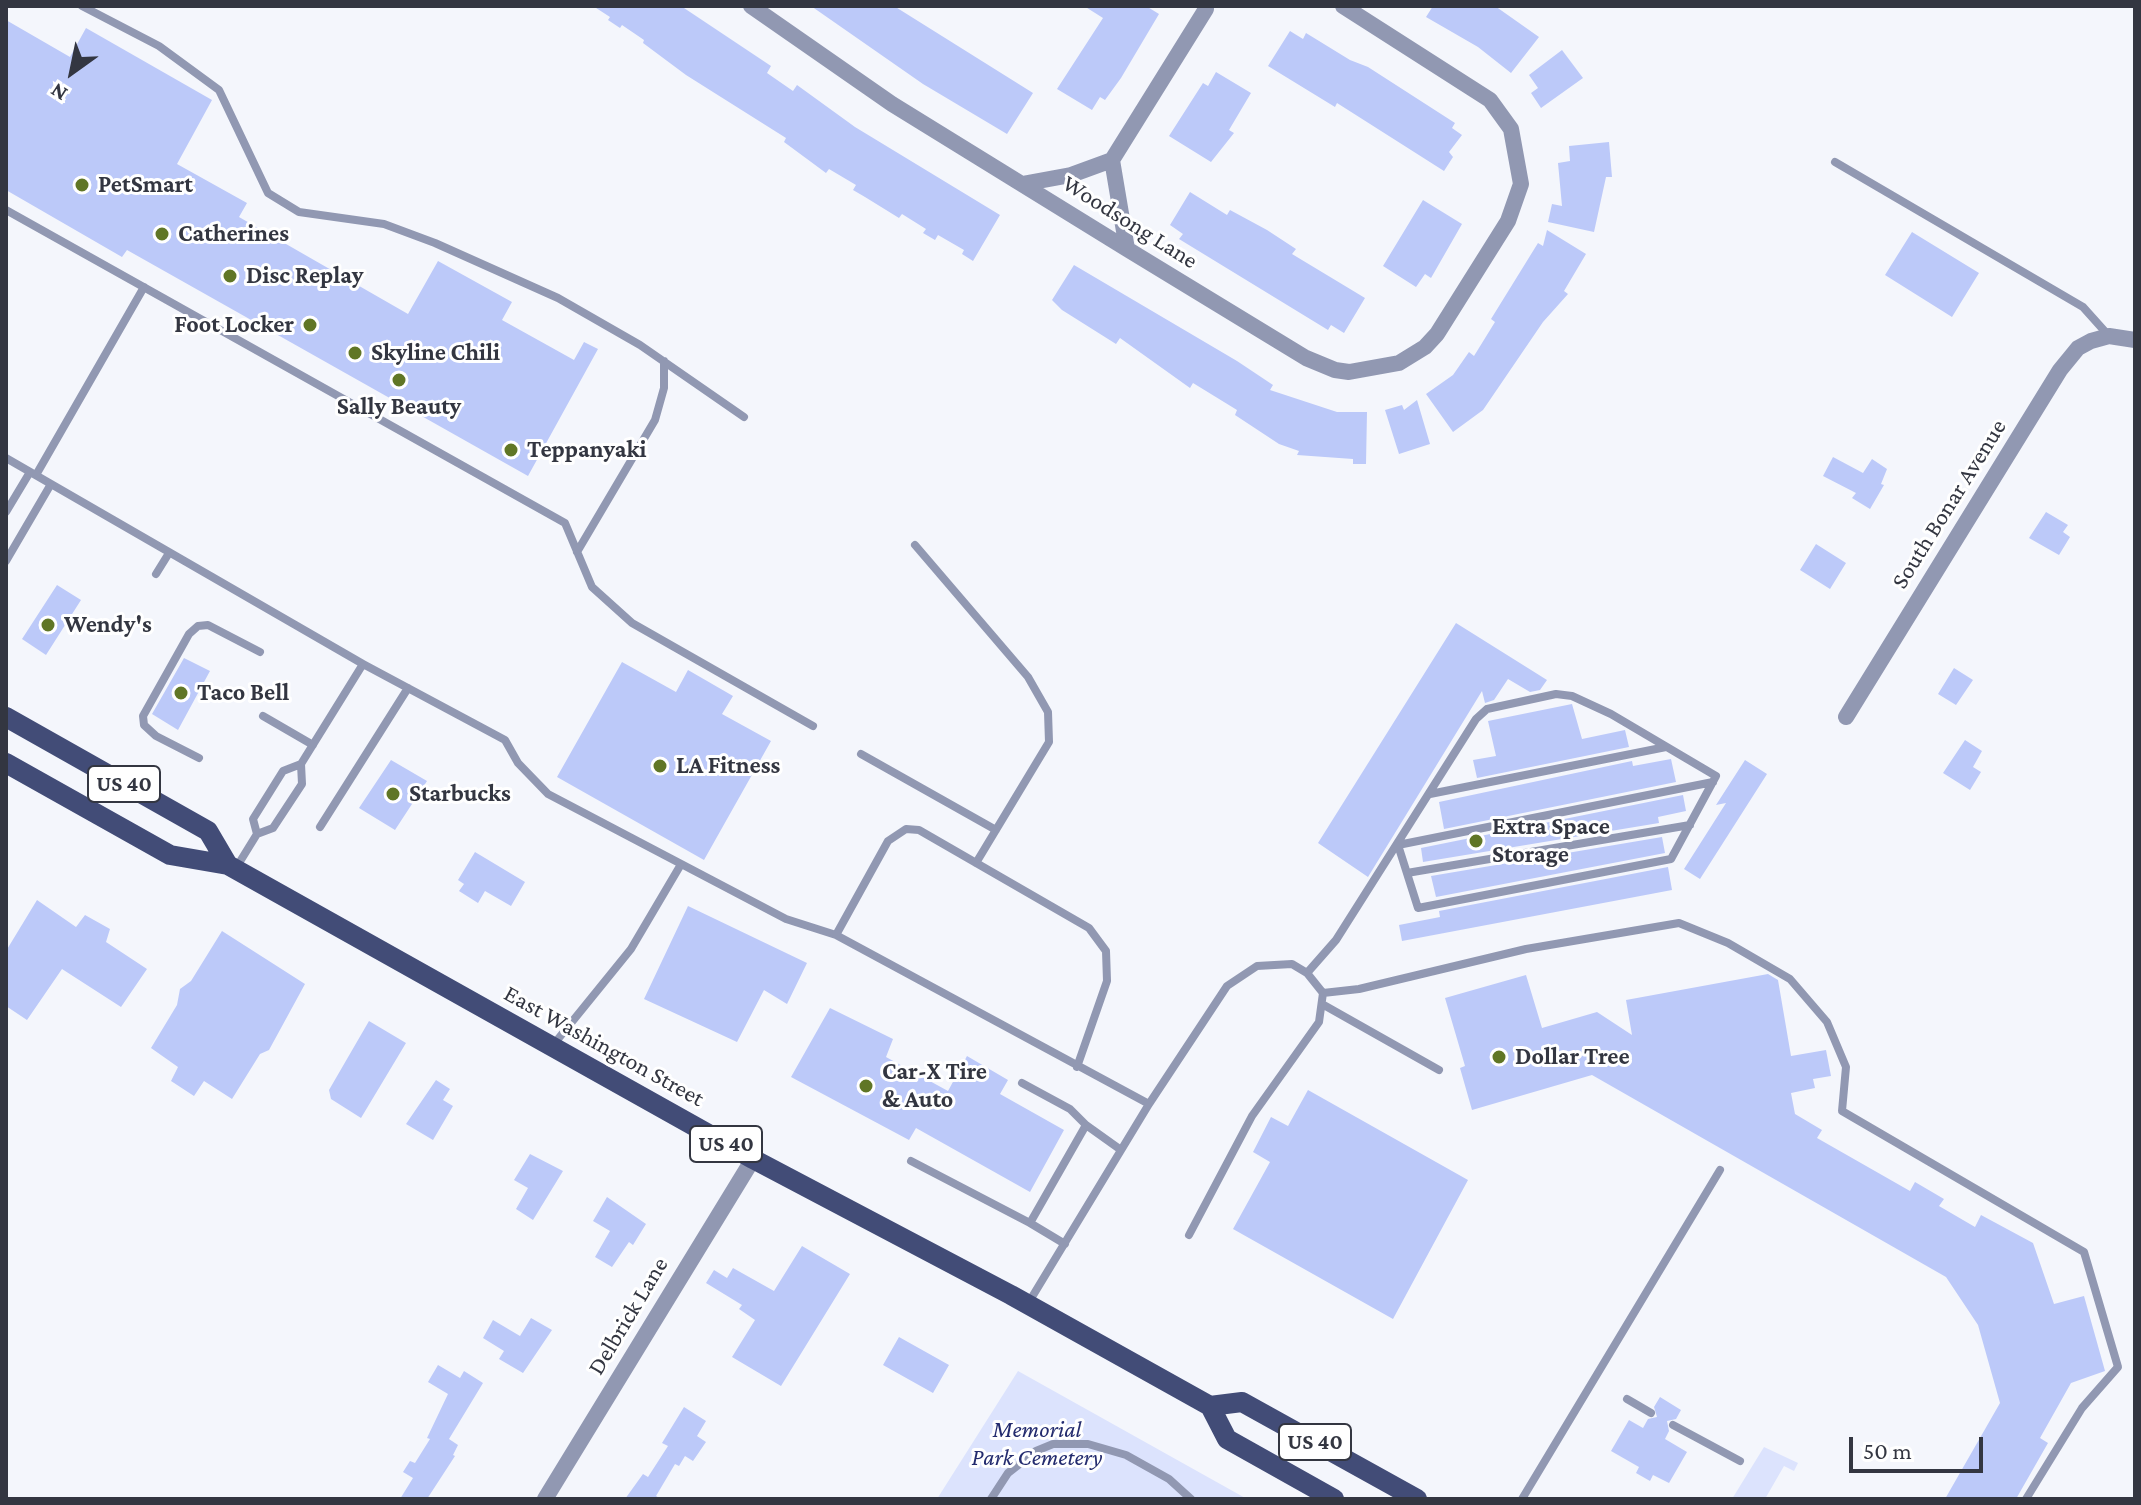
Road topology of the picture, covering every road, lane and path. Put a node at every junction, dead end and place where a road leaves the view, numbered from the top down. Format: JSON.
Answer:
{"nodes":[{"id":1,"x":82,"y":6,"type":"edge"},
{"id":2,"x":751,"y":6,"type":"edge"},
{"id":3,"x":1343,"y":6,"type":"edge"},
{"id":4,"x":1207,"y":7,"type":"edge"},
{"id":5,"x":1112,"y":160,"type":"junction"},
{"id":6,"x":1835,"y":162,"type":"dead end"},
{"id":7,"x":1022,"y":184,"type":"junction"},
{"id":8,"x":6,"y":210,"type":"edge"},
{"id":9,"x":1127,"y":249,"type":"junction"},
{"id":10,"x":144,"y":287,"type":"junction"},
{"id":11,"x":2109,"y":336,"type":"junction"},
{"id":12,"x":2135,"y":340,"type":"edge"},
{"id":13,"x":664,"y":361,"type":"junction"},
{"id":14,"x":744,"y":417,"type":"dead end"},
{"id":15,"x":6,"y":458,"type":"edge"},
{"id":16,"x":33,"y":474,"type":"junction"},
{"id":17,"x":51,"y":484,"type":"junction"},
{"id":18,"x":6,"y":512,"type":"edge"},
{"id":19,"x":915,"y":545,"type":"dead end"},
{"id":20,"x":577,"y":552,"type":"junction"},
{"id":21,"x":169,"y":553,"type":"junction"},
{"id":22,"x":6,"y":561,"type":"edge"},
{"id":23,"x":156,"y":574,"type":"dead end"},
{"id":24,"x":260,"y":652,"type":"dead end"},
{"id":25,"x":363,"y":664,"type":"junction"},
{"id":26,"x":408,"y":688,"type":"junction"},
{"id":27,"x":263,"y":716,"type":"dead end"},
{"id":28,"x":6,"y":717,"type":"edge"},
{"id":29,"x":1846,"y":717,"type":"dead end"},
{"id":30,"x":813,"y":726,"type":"dead end"},
{"id":31,"x":313,"y":745,"type":"junction"},
{"id":32,"x":1667,"y":747,"type":"junction"},
{"id":33,"x":861,"y":754,"type":"dead end"},
{"id":34,"x":199,"y":758,"type":"dead end"},
{"id":35,"x":6,"y":763,"type":"edge"},
{"id":36,"x":301,"y":764,"type":"junction"},
{"id":37,"x":1713,"y":782,"type":"junction"},
{"id":38,"x":1430,"y":794,"type":"junction"},
{"id":39,"x":1690,"y":825,"type":"junction"},
{"id":40,"x":320,"y":827,"type":"dead end"},
{"id":41,"x":996,"y":830,"type":"junction"},
{"id":42,"x":257,"y":834,"type":"junction"},
{"id":43,"x":1398,"y":845,"type":"junction"},
{"id":44,"x":976,"y":863,"type":"junction"},
{"id":45,"x":680,"y":866,"type":"junction"},
{"id":46,"x":232,"y":867,"type":"junction"},
{"id":47,"x":1407,"y":873,"type":"junction"},
{"id":48,"x":836,"y":935,"type":"junction"},
{"id":49,"x":1307,"y":973,"type":"junction"},
{"id":50,"x":1323,"y":993,"type":"junction"},
{"id":51,"x":1322,"y":1004,"type":"junction"},
{"id":52,"x":552,"y":1047,"type":"junction"},
{"id":53,"x":1077,"y":1067,"type":"junction"},
{"id":54,"x":1439,"y":1070,"type":"dead end"},
{"id":55,"x":1022,"y":1083,"type":"dead end"},
{"id":56,"x":1149,"y":1104,"type":"junction"},
{"id":57,"x":1086,"y":1125,"type":"junction"},
{"id":58,"x":1121,"y":1150,"type":"junction"},
{"id":59,"x":753,"y":1159,"type":"junction"},
{"id":60,"x":911,"y":1161,"type":"dead end"},
{"id":61,"x":1720,"y":1170,"type":"dead end"},
{"id":62,"x":1030,"y":1223,"type":"junction"},
{"id":63,"x":1189,"y":1235,"type":"dead end"},
{"id":64,"x":1065,"y":1244,"type":"junction"},
{"id":65,"x":1028,"y":1305,"type":"junction"},
{"id":66,"x":1627,"y":1399,"type":"dead end"},
{"id":67,"x":1210,"y":1406,"type":"junction"},
{"id":68,"x":1651,"y":1413,"type":"dead end"},
{"id":69,"x":1673,"y":1425,"type":"dead end"},
{"id":70,"x":1740,"y":1461,"type":"dead end"},
{"id":71,"x":545,"y":1499,"type":"edge"},
{"id":72,"x":991,"y":1499,"type":"edge"},
{"id":73,"x":1191,"y":1499,"type":"edge"},
{"id":74,"x":1334,"y":1499,"type":"edge"},
{"id":75,"x":1417,"y":1499,"type":"edge"},
{"id":76,"x":1522,"y":1499,"type":"edge"},
{"id":77,"x":2026,"y":1499,"type":"edge"}],
"edges":[{"from":1,"to":13,"type":"lane"},
{"from":2,"to":7,"type":"street","name":"Woodsong Lane"},
{"from":3,"to":9,"type":"street","name":"Woodsong Lane"},
{"from":4,"to":5,"type":"street"},
{"from":5,"to":7,"type":"street"},
{"from":5,"to":9,"type":"street"},
{"from":6,"to":11,"type":"lane"},
{"from":7,"to":9,"type":"street","name":"Woodsong Lane"},
{"from":8,"to":10,"type":"lane"},
{"from":10,"to":16,"type":"lane"},
{"from":10,"to":20,"type":"lane"},
{"from":11,"to":12,"type":"street"},
{"from":11,"to":29,"type":"street","name":"South Bonar Avenue"},
{"from":13,"to":14,"type":"lane"},
{"from":13,"to":20,"type":"lane"},
{"from":15,"to":16,"type":"lane"},
{"from":16,"to":17,"type":"lane"},
{"from":16,"to":18,"type":"lane"},
{"from":17,"to":21,"type":"lane"},
{"from":17,"to":22,"type":"lane"},
{"from":19,"to":41,"type":"lane"},
{"from":20,"to":30,"type":"lane"},
{"from":21,"to":23,"type":"lane"},
{"from":21,"to":25,"type":"lane"},
{"from":24,"to":34,"type":"lane"},
{"from":25,"to":26,"type":"lane"},
{"from":25,"to":31,"type":"lane"},
{"from":26,"to":40,"type":"lane"},
{"from":26,"to":45,"type":"lane"},
{"from":27,"to":31,"type":"lane"},
{"from":28,"to":46,"type":"main road","name":"East Washington Street","number":"US 40"},
{"from":31,"to":36,"type":"lane"},
{"from":32,"to":37,"type":"lane"},
{"from":32,"to":38,"type":"lane"},
{"from":32,"to":38,"type":"lane"},
{"from":33,"to":41,"type":"lane"},
{"from":35,"to":46,"type":"main road","name":"East Washington Street","number":"US 40"},
{"from":36,"to":42,"type":"lane"},
{"from":36,"to":42,"type":"lane"},
{"from":37,"to":39,"type":"lane"},
{"from":37,"to":43,"type":"lane"},
{"from":38,"to":43,"type":"lane"},
{"from":39,"to":47,"type":"lane"},
{"from":39,"to":47,"type":"lane"},
{"from":41,"to":44,"type":"lane"},
{"from":42,"to":46,"type":"lane"},
{"from":43,"to":47,"type":"lane"},
{"from":43,"to":49,"type":"lane"},
{"from":44,"to":48,"type":"lane"},
{"from":44,"to":53,"type":"lane"},
{"from":45,"to":48,"type":"lane"},
{"from":45,"to":52,"type":"lane"},
{"from":46,"to":52,"type":"main road","name":"East Washington Street","number":"US 40"},
{"from":48,"to":53,"type":"lane"},
{"from":49,"to":50,"type":"lane"},
{"from":49,"to":56,"type":"lane"},
{"from":50,"to":51,"type":"lane"},
{"from":50,"to":77,"type":"lane"},
{"from":51,"to":54,"type":"lane"},
{"from":51,"to":63,"type":"lane"},
{"from":52,"to":59,"type":"main road","name":"East Washington Street","number":"US 40"},
{"from":53,"to":56,"type":"lane"},
{"from":55,"to":57,"type":"lane"},
{"from":56,"to":58,"type":"lane"},
{"from":57,"to":58,"type":"lane"},
{"from":57,"to":62,"type":"lane"},
{"from":58,"to":64,"type":"lane"},
{"from":59,"to":65,"type":"main road","name":"East Washington Street","number":"US 40"},
{"from":59,"to":71,"type":"street","name":"Delbrick Lane"},
{"from":60,"to":62,"type":"lane"},
{"from":61,"to":76,"type":"lane"},
{"from":62,"to":64,"type":"lane"},
{"from":64,"to":65,"type":"lane"},
{"from":65,"to":67,"type":"main road","name":"East Washington Street","number":"US 40"},
{"from":66,"to":68,"type":"lane"},
{"from":67,"to":74,"type":"main road","number":"US 40"},
{"from":67,"to":75,"type":"main road","name":"East Washington Street","number":"US 40"},
{"from":69,"to":70,"type":"lane"},
{"from":72,"to":73,"type":"lane"}]}
